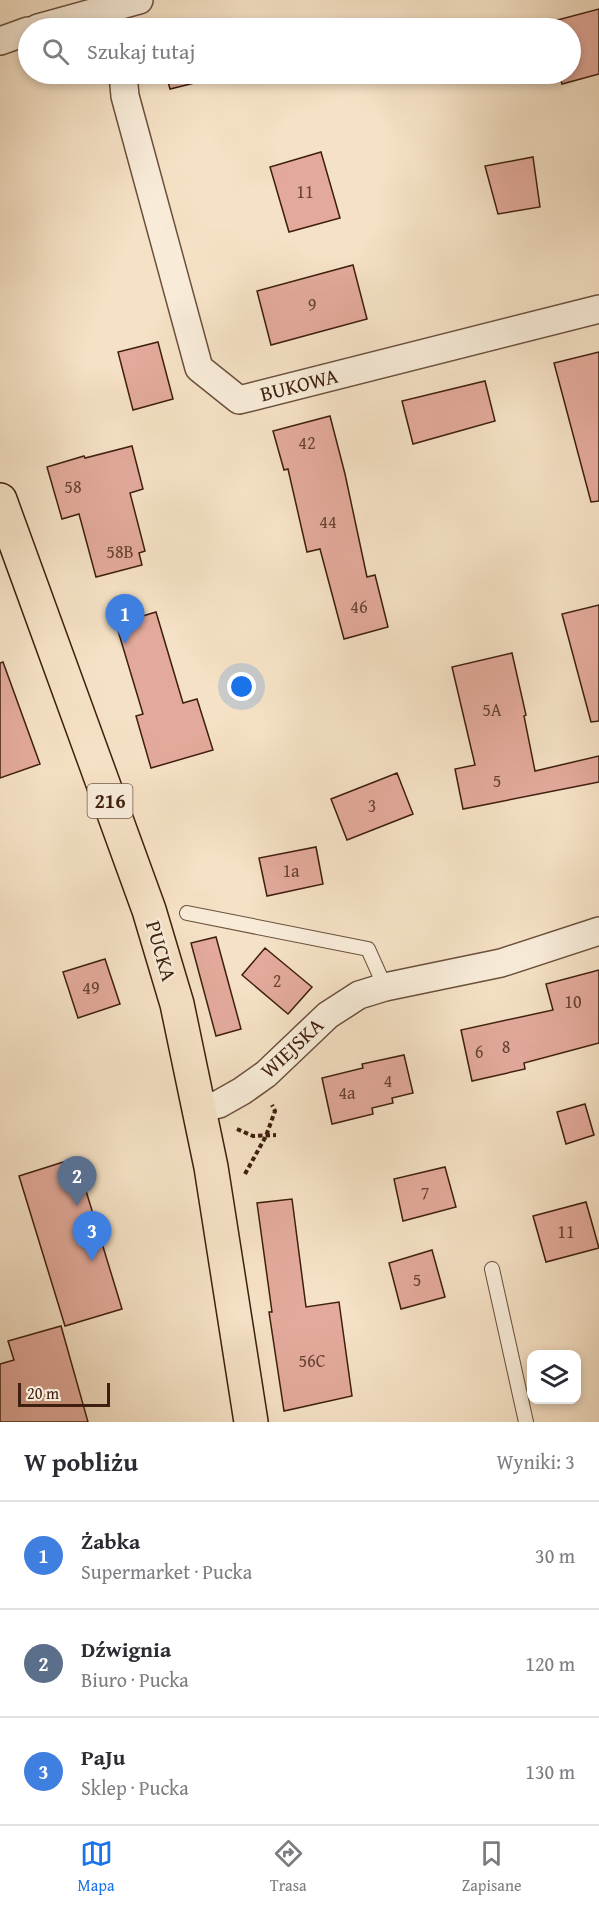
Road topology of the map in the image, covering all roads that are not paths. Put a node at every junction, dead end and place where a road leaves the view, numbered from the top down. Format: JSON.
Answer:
{"nodes":[{"id":1,"x":129,"y":10,"type":"edge"},
{"id":2,"x":89,"y":18,"type":"edge"},
{"id":3,"x":18,"y":35,"type":"edge"},
{"id":4,"x":0,"y":41,"type":"edge"},
{"id":5,"x":124,"y":85,"type":"edge"},
{"id":6,"x":599,"y":309,"type":"edge"},
{"id":7,"x":0,"y":500,"type":"edge"},
{"id":8,"x":187,"y":913,"type":"dead end"},
{"id":9,"x":599,"y":931,"type":"edge"},
{"id":10,"x":385,"y":987,"type":"junction"},
{"id":11,"x":199,"y":1109,"type":"junction"},
{"id":12,"x":492,"y":1269,"type":"dead end"},
{"id":13,"x":251,"y":1422,"type":"edge"},
{"id":14,"x":526,"y":1422,"type":"edge"}],
"edges":[{"from":1,"to":2,"type":"street"},
{"from":3,"to":4,"type":"street"},
{"from":5,"to":6,"type":"street","name":"BUKOWA"},
{"from":7,"to":11,"type":"main road","name":"PUCKA","number":"216"},
{"from":8,"to":10,"type":"lane"},
{"from":9,"to":10,"type":"street","name":"WIEJSKA"},
{"from":10,"to":11,"type":"street","name":"WIEJSKA"},
{"from":11,"to":13,"type":"main road","name":"PUCKA","number":"216"},
{"from":12,"to":14,"type":"lane"}]}
